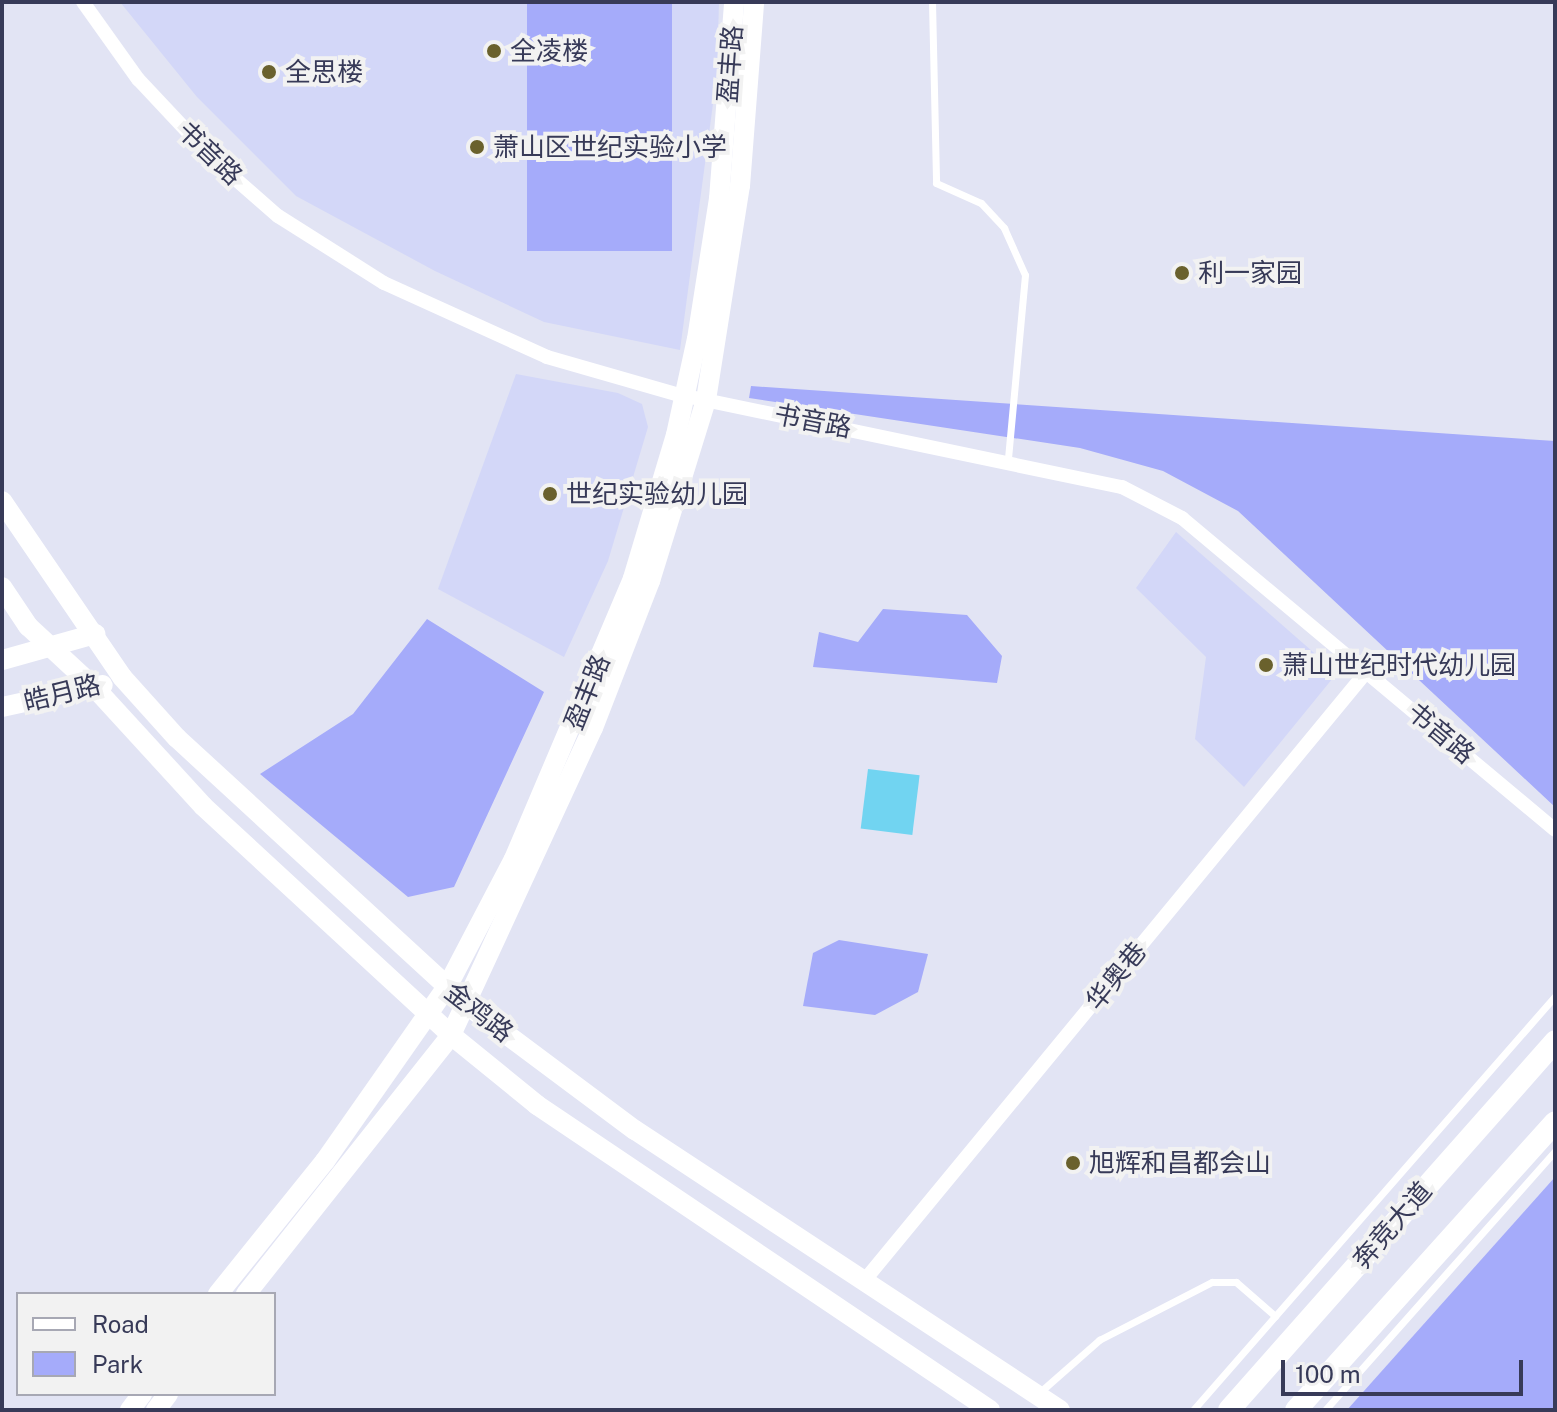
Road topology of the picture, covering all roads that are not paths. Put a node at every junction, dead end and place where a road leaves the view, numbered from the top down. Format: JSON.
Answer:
{"nodes":[{"id":1,"x":83,"y":2,"type":"edge"},
{"id":2,"x":734,"y":2,"type":"edge"},
{"id":3,"x":754,"y":2,"type":"edge"},
{"id":4,"x":932,"y":2,"type":"edge"},
{"id":5,"x":685,"y":396,"type":"junction"},
{"id":6,"x":706,"y":400,"type":"junction"},
{"id":7,"x":1008,"y":460,"type":"junction"},
{"id":8,"x":2,"y":501,"type":"edge"},
{"id":9,"x":2,"y":587,"type":"edge"},
{"id":10,"x":95,"y":634,"type":"junction"},
{"id":11,"x":54,"y":648,"type":"junction"},
{"id":12,"x":2,"y":660,"type":"edge"},
{"id":13,"x":1367,"y":671,"type":"junction"},
{"id":14,"x":122,"y":677,"type":"junction"},
{"id":15,"x":95,"y":688,"type":"junction"},
{"id":16,"x":2,"y":707,"type":"edge"},
{"id":17,"x":1555,"y":830,"type":"edge"},
{"id":18,"x":447,"y":987,"type":"junction"},
{"id":19,"x":1555,"y":996,"type":"edge"},
{"id":20,"x":467,"y":1005,"type":"junction"},
{"id":21,"x":430,"y":1016,"type":"junction"},
{"id":22,"x":451,"y":1035,"type":"junction"},
{"id":23,"x":1555,"y":1041,"type":"edge"},
{"id":24,"x":1555,"y":1122,"type":"edge"},
{"id":25,"x":1555,"y":1151,"type":"edge"},
{"id":26,"x":864,"y":1281,"type":"junction"},
{"id":27,"x":220,"y":1292,"type":"edge"},
{"id":28,"x":248,"y":1292,"type":"edge"},
{"id":29,"x":1275,"y":1316,"type":"junction"},
{"id":30,"x":1037,"y":1395,"type":"junction"},
{"id":31,"x":990,"y":1410,"type":"edge"},
{"id":32,"x":1060,"y":1410,"type":"edge"},
{"id":33,"x":1193,"y":1410,"type":"edge"},
{"id":34,"x":1229,"y":1410,"type":"edge"},
{"id":35,"x":1296,"y":1410,"type":"edge"},
{"id":36,"x":1325,"y":1410,"type":"edge"}],
"edges":[{"from":1,"to":5,"type":"street","name":"书音路"},
{"from":2,"to":5,"type":"main road","name":"盈丰路"},
{"from":3,"to":6,"type":"main road","name":"盈丰路"},
{"from":4,"to":7,"type":"lane"},
{"from":5,"to":6,"type":"street","name":"书音路"},
{"from":5,"to":18,"type":"main road","name":"盈丰路"},
{"from":6,"to":7,"type":"street","name":"书音路"},
{"from":6,"to":20,"type":"main road","name":"盈丰路"},
{"from":7,"to":13,"type":"street","name":"书音路"},
{"from":8,"to":10,"type":"main road","name":"金鸡路"},
{"from":9,"to":11,"type":"main road","name":"金鸡路"},
{"from":10,"to":11,"type":"main road","name":"皓月路"},
{"from":10,"to":14,"type":"main road","name":"金鸡路"},
{"from":11,"to":12,"type":"main road","name":"皓月路"},
{"from":11,"to":15,"type":"main road","name":"金鸡路"},
{"from":13,"to":17,"type":"street","name":"书音路"},
{"from":13,"to":26,"type":"street","name":"华奥巷"},
{"from":14,"to":15,"type":"main road","name":"皓月路"},
{"from":14,"to":18,"type":"main road","name":"金鸡路"},
{"from":15,"to":16,"type":"main road","name":"皓月路"},
{"from":15,"to":21,"type":"main road","name":"金鸡路"},
{"from":18,"to":20,"type":"main road","name":"金鸡路"},
{"from":18,"to":21,"type":"main road","name":"盈丰路"},
{"from":19,"to":29,"type":"lane"},
{"from":20,"to":22,"type":"main road","name":"盈丰路"},
{"from":20,"to":26,"type":"main road","name":"金鸡路"},
{"from":21,"to":22,"type":"main road","name":"金鸡路"},
{"from":21,"to":27,"type":"main road","name":"盈丰路"},
{"from":22,"to":28,"type":"main road","name":"盈丰路"},
{"from":22,"to":31,"type":"main road","name":"金鸡路"},
{"from":23,"to":34,"type":"main road","name":"奔竞大道"},
{"from":24,"to":35,"type":"main road","name":"奔竞大道"},
{"from":25,"to":36,"type":"lane"},
{"from":26,"to":30,"type":"main road","name":"金鸡路"},
{"from":29,"to":30,"type":"lane"},
{"from":29,"to":33,"type":"lane"},
{"from":30,"to":32,"type":"main road","name":"金鸡路"}]}
